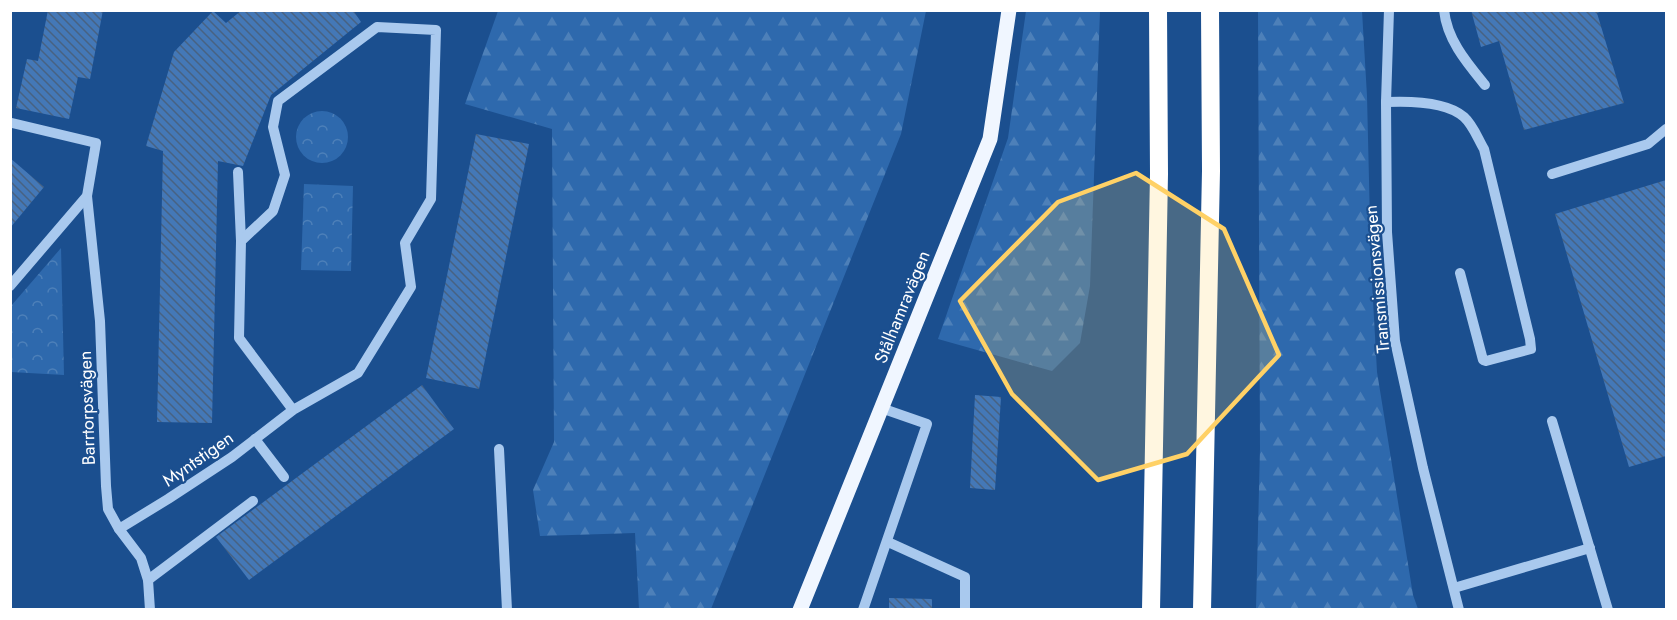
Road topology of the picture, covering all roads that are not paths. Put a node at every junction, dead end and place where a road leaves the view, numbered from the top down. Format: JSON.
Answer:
{"nodes":[{"id":1,"x":1009,"y":10,"type":"edge"},
{"id":2,"x":1158,"y":10,"type":"edge"},
{"id":3,"x":1210,"y":10,"type":"edge"},
{"id":4,"x":1389,"y":10,"type":"edge"},
{"id":5,"x":1444,"y":10,"type":"edge"},
{"id":6,"x":1485,"y":85,"type":"dead end"},
{"id":7,"x":1386,"y":102,"type":"junction"},
{"id":8,"x":12,"y":123,"type":"edge"},
{"id":9,"x":1666,"y":129,"type":"edge"},
{"id":10,"x":238,"y":172,"type":"dead end"},
{"id":11,"x":1552,"y":174,"type":"dead end"},
{"id":12,"x":87,"y":196,"type":"junction"},
{"id":13,"x":241,"y":241,"type":"junction"},
{"id":14,"x":1460,"y":273,"type":"dead end"},
{"id":15,"x":10,"y":286,"type":"edge"},
{"id":16,"x":881,"y":408,"type":"junction"},
{"id":17,"x":293,"y":410,"type":"junction"},
{"id":18,"x":1552,"y":422,"type":"dead end"},
{"id":19,"x":255,"y":439,"type":"junction"},
{"id":20,"x":499,"y":449,"type":"dead end"},
{"id":21,"x":284,"y":477,"type":"dead end"},
{"id":22,"x":252,"y":501,"type":"dead end"},
{"id":23,"x":119,"y":529,"type":"junction"},
{"id":24,"x":888,"y":542,"type":"junction"},
{"id":25,"x":1590,"y":548,"type":"junction"},
{"id":26,"x":148,"y":580,"type":"junction"},
{"id":27,"x":1454,"y":588,"type":"junction"},
{"id":28,"x":150,"y":609,"type":"edge"},
{"id":29,"x":507,"y":609,"type":"edge"},
{"id":30,"x":800,"y":609,"type":"edge"},
{"id":31,"x":863,"y":609,"type":"edge"},
{"id":32,"x":965,"y":609,"type":"edge"},
{"id":33,"x":1150,"y":609,"type":"edge"},
{"id":34,"x":1202,"y":609,"type":"edge"},
{"id":35,"x":1459,"y":609,"type":"edge"},
{"id":36,"x":1608,"y":609,"type":"edge"}],
"edges":[{"from":1,"to":16,"type":"main road","name":"Stålhamravägen"},
{"from":2,"to":33,"type":"highway"},
{"from":3,"to":34,"type":"highway"},
{"from":4,"to":7,"type":"street","name":"Transmissionsvägen"},
{"from":5,"to":6,"type":"street"},
{"from":7,"to":14,"type":"street"},
{"from":7,"to":27,"type":"street","name":"Transmissionsvägen"},
{"from":8,"to":12,"type":"street","name":"Barrtorpsvägen"},
{"from":9,"to":11,"type":"street"},
{"from":10,"to":13,"type":"street"},
{"from":12,"to":15,"type":"street"},
{"from":12,"to":23,"type":"street","name":"Barrtorpsvägen"},
{"from":13,"to":17,"type":"street"},
{"from":13,"to":17,"type":"street","name":"Myntstigen"},
{"from":16,"to":24,"type":"street"},
{"from":16,"to":30,"type":"main road","name":"Stålhamravägen"},
{"from":17,"to":19,"type":"street","name":"Myntstigen"},
{"from":18,"to":25,"type":"street"},
{"from":19,"to":21,"type":"street"},
{"from":19,"to":23,"type":"street","name":"Myntstigen"},
{"from":20,"to":29,"type":"street"},
{"from":22,"to":26,"type":"street"},
{"from":23,"to":26,"type":"street","name":"Barrtorpsvägen"},
{"from":24,"to":31,"type":"street"},
{"from":24,"to":32,"type":"street"},
{"from":25,"to":27,"type":"street"},
{"from":25,"to":36,"type":"street"},
{"from":26,"to":28,"type":"street","name":"Barrtorpsvägen"},
{"from":27,"to":35,"type":"street","name":"Transmissionsvägen"}]}
